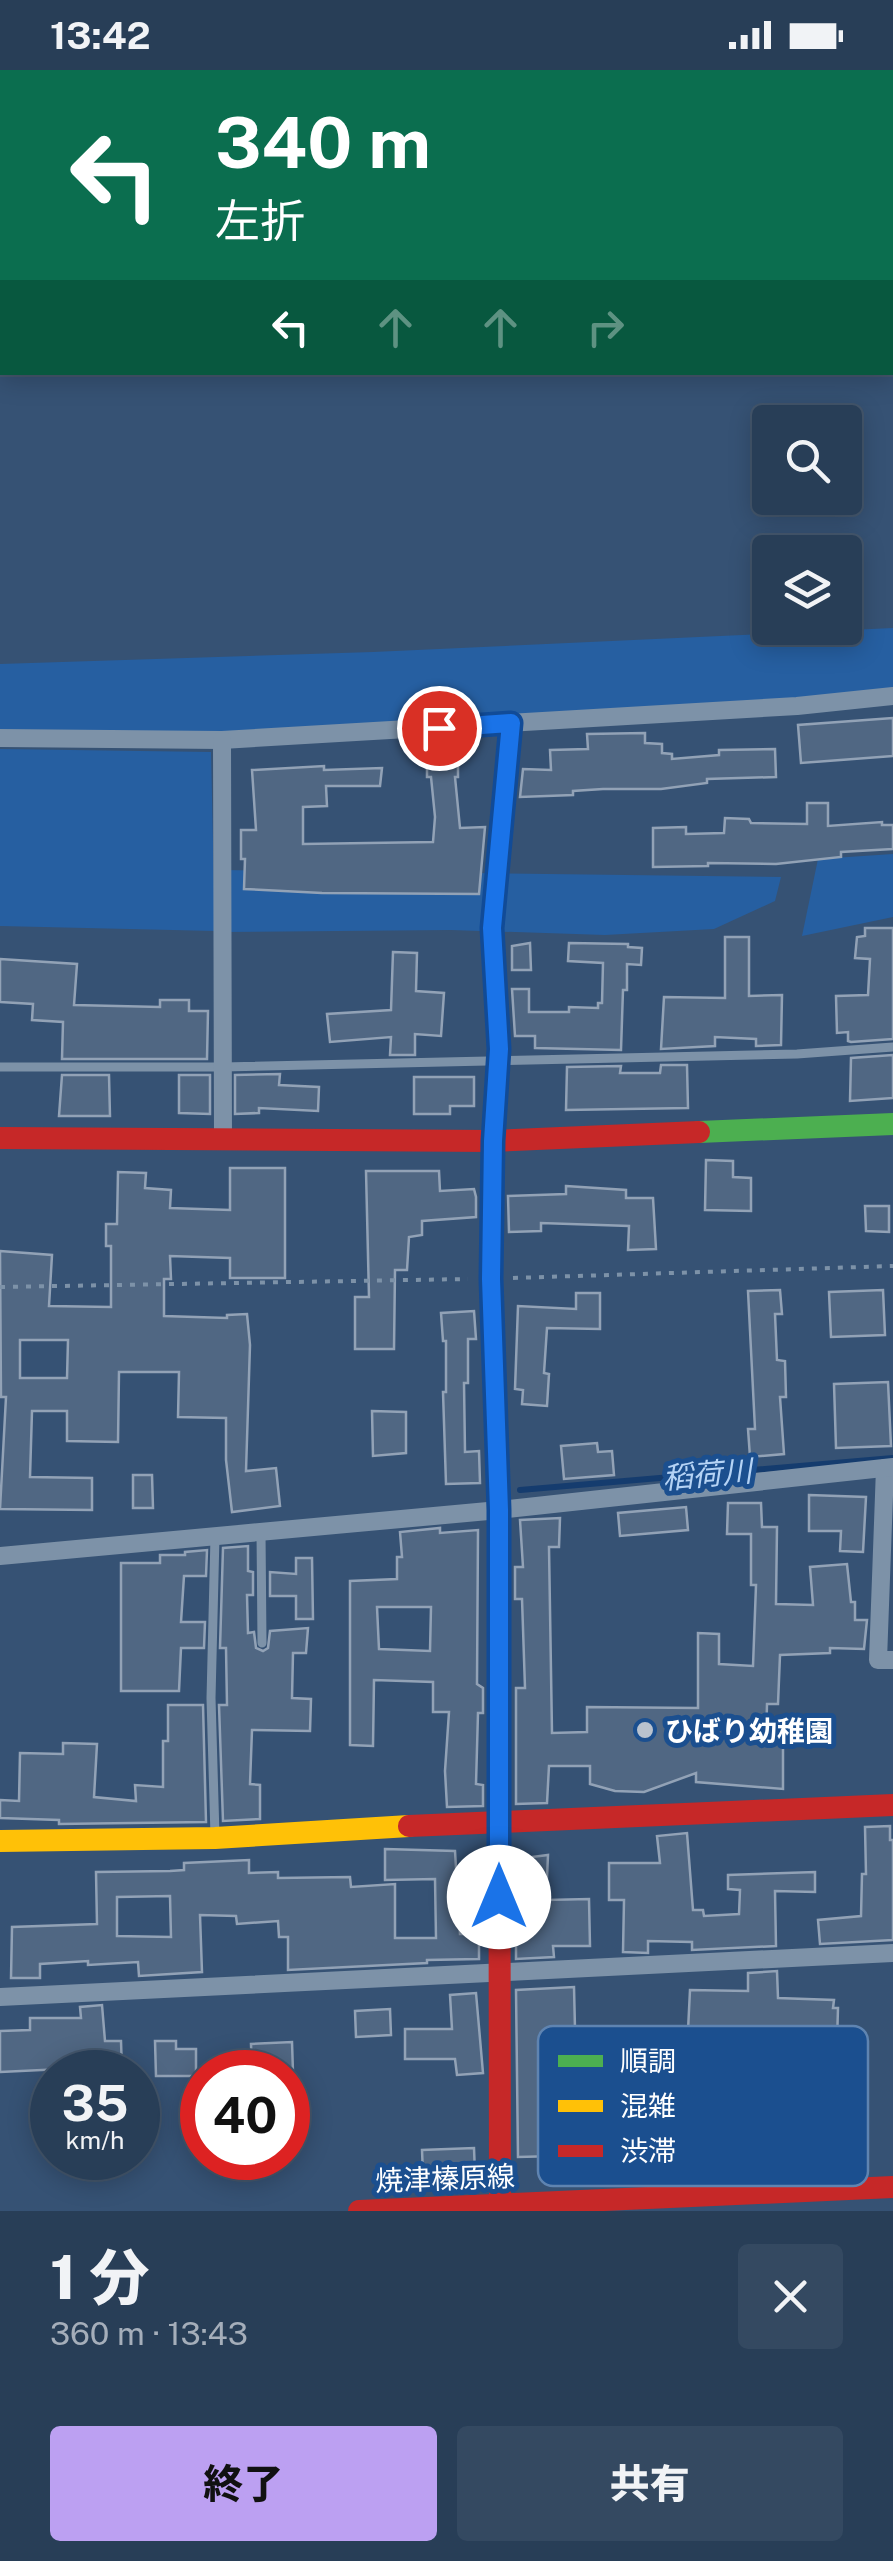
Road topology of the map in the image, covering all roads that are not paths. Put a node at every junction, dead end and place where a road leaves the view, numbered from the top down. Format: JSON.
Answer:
{"nodes":[{"id":1,"x":893,"y":696,"type":"edge"},
{"id":2,"x":511,"y":723,"type":"junction"},
{"id":3,"x":0,"y":738,"type":"edge"},
{"id":4,"x":222,"y":740,"type":"junction"},
{"id":5,"x":893,"y":1047,"type":"edge"},
{"id":6,"x":497,"y":1061,"type":"junction"},
{"id":7,"x":0,"y":1067,"type":"edge"},
{"id":8,"x":223,"y":1068,"type":"junction"},
{"id":9,"x":893,"y":1124,"type":"edge"},
{"id":10,"x":0,"y":1138,"type":"edge"},
{"id":11,"x":223,"y":1140,"type":"junction"},
{"id":12,"x":493,"y":1141,"type":"junction"},
{"id":13,"x":889,"y":1467,"type":"edge"},
{"id":14,"x":499,"y":1510,"type":"junction"},
{"id":15,"x":261,"y":1532,"type":"junction"},
{"id":16,"x":215,"y":1536,"type":"junction"},
{"id":17,"x":0,"y":1556,"type":"edge"},
{"id":18,"x":262,"y":1643,"type":"dead end"},
{"id":19,"x":893,"y":1660,"type":"edge"},
{"id":20,"x":893,"y":1805,"type":"edge"},
{"id":21,"x":500,"y":1820,"type":"junction"},
{"id":22,"x":215,"y":1838,"type":"junction"},
{"id":23,"x":0,"y":1841,"type":"edge"},
{"id":24,"x":893,"y":1953,"type":"edge"},
{"id":25,"x":499,"y":1974,"type":"junction"},
{"id":26,"x":0,"y":1997,"type":"edge"},
{"id":27,"x":893,"y":2186,"type":"edge"},
{"id":28,"x":500,"y":2209,"type":"edge"},
{"id":29,"x":359,"y":2211,"type":"edge"}],
"edges":[{"from":1,"to":2,"type":"street"},
{"from":2,"to":4,"type":"street"},
{"from":2,"to":6,"type":"street"},
{"from":3,"to":4,"type":"street"},
{"from":4,"to":8,"type":"street"},
{"from":5,"to":6,"type":"lane"},
{"from":6,"to":8,"type":"lane"},
{"from":6,"to":12,"type":"street"},
{"from":7,"to":8,"type":"lane"},
{"from":8,"to":11,"type":"street"},
{"from":9,"to":12,"type":"street"},
{"from":10,"to":11,"type":"street"},
{"from":11,"to":12,"type":"street"},
{"from":12,"to":14,"type":"street"},
{"from":13,"to":14,"type":"street"},
{"from":13,"to":19,"type":"street"},
{"from":14,"to":15,"type":"street"},
{"from":14,"to":21,"type":"street"},
{"from":15,"to":16,"type":"street"},
{"from":15,"to":18,"type":"lane"},
{"from":16,"to":17,"type":"street"},
{"from":16,"to":22,"type":"lane"},
{"from":20,"to":21,"type":"street"},
{"from":21,"to":22,"type":"street"},
{"from":21,"to":25,"type":"street"},
{"from":22,"to":23,"type":"street"},
{"from":24,"to":25,"type":"street"},
{"from":25,"to":26,"type":"street"},
{"from":25,"to":28,"type":"street"},
{"from":27,"to":28,"type":"street","name":"焼津榛原線"},
{"from":28,"to":29,"type":"street","name":"焼津榛原線"}]}
